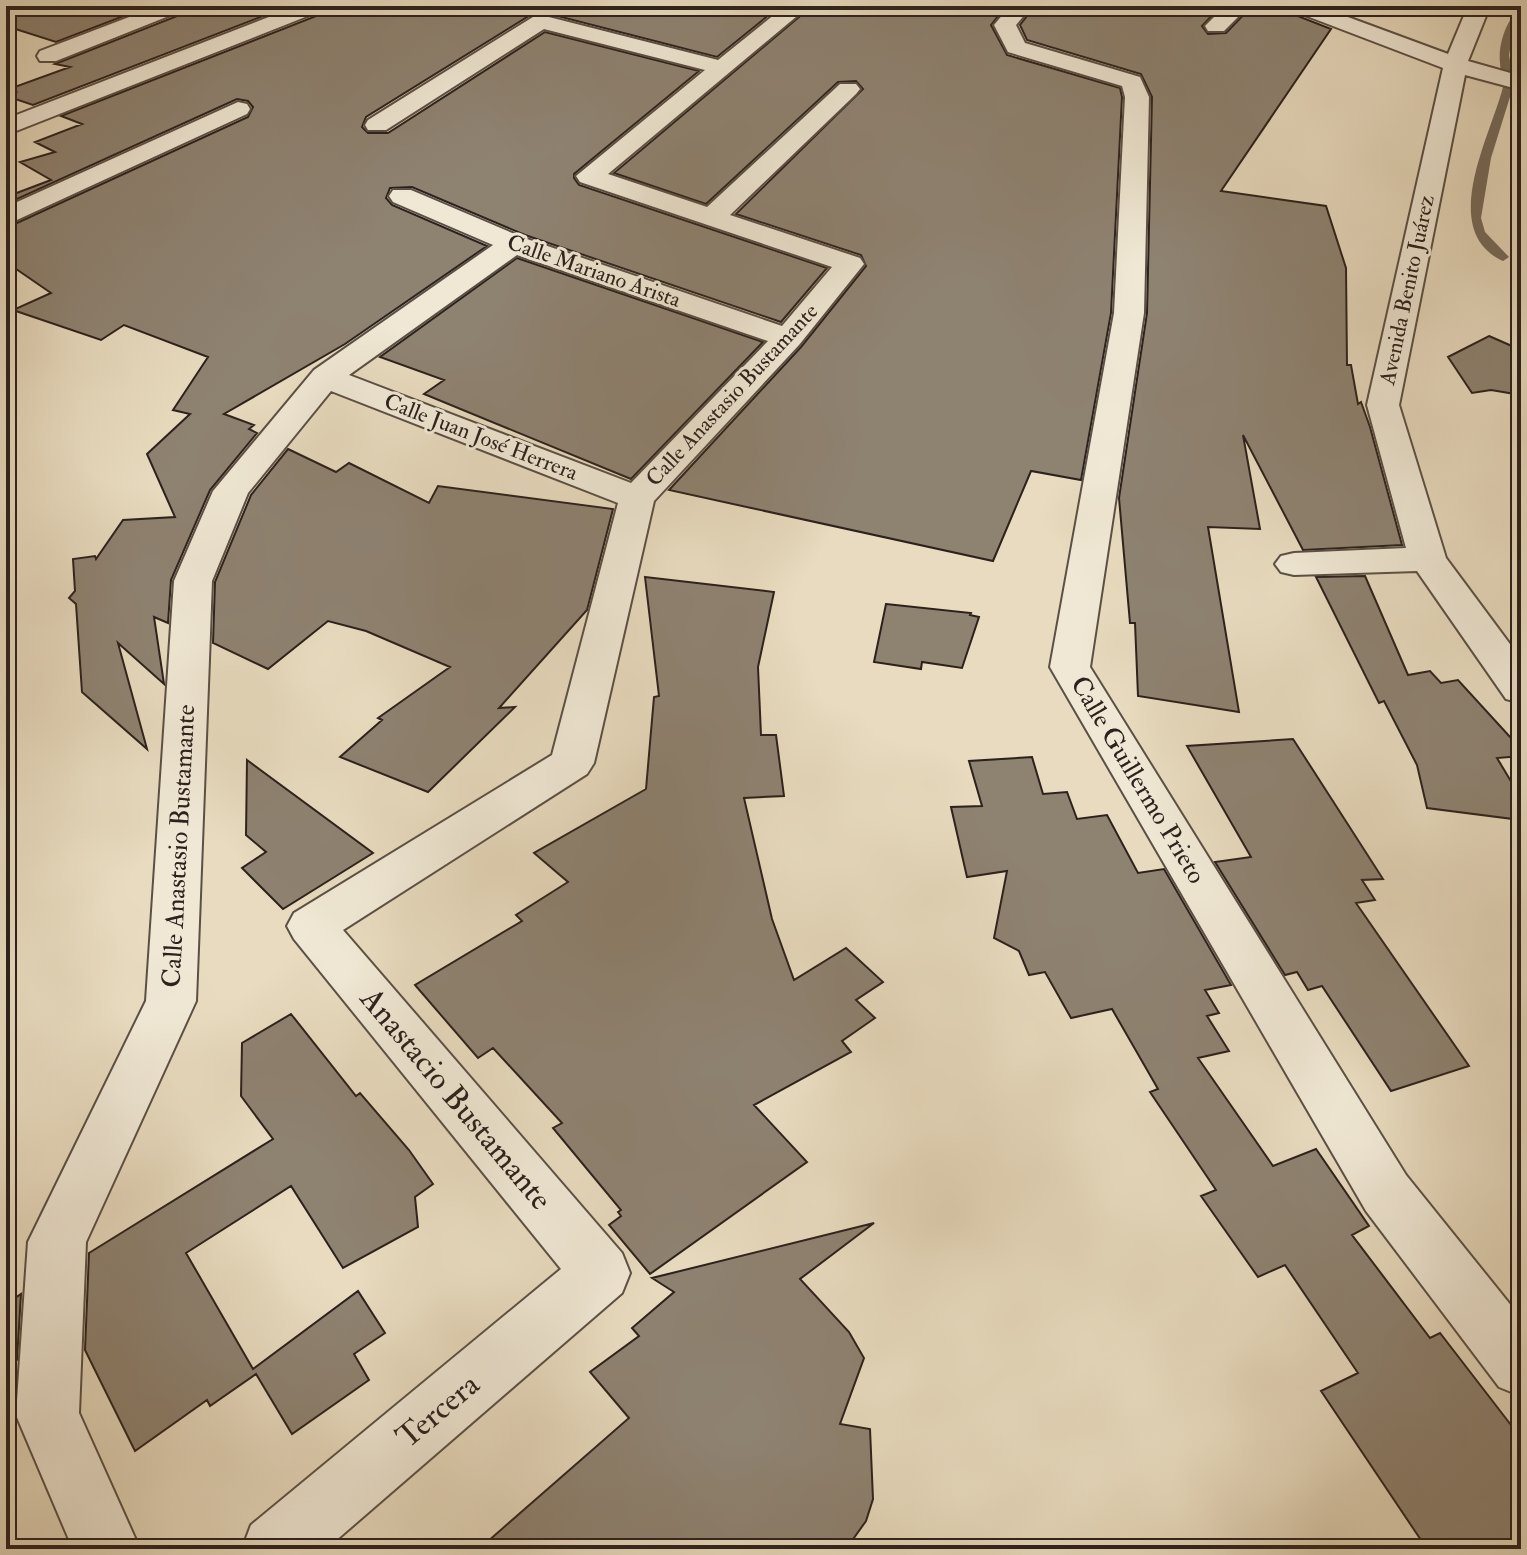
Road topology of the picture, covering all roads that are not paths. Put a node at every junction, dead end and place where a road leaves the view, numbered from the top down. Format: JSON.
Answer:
{"nodes":[{"id":1,"x":177,"y":6,"type":"edge"},
{"id":2,"x":316,"y":6,"type":"edge"},
{"id":3,"x":798,"y":6,"type":"edge"},
{"id":4,"x":1021,"y":6,"type":"edge"},
{"id":5,"x":1238,"y":6,"type":"edge"},
{"id":6,"x":1298,"y":6,"type":"edge"},
{"id":7,"x":1479,"y":6,"type":"edge"},
{"id":8,"x":1216,"y":26,"type":"dead end"},
{"id":9,"x":48,"y":56,"type":"dead end"},
{"id":10,"x":1455,"y":65,"type":"junction"},
{"id":11,"x":720,"y":67,"type":"junction"},
{"id":12,"x":1521,"y":83,"type":"edge"},
{"id":13,"x":848,"y":89,"type":"dead end"},
{"id":14,"x":238,"y":109,"type":"dead end"},
{"id":15,"x":377,"y":125,"type":"dead end"},
{"id":16,"x":6,"y":128,"type":"edge"},
{"id":17,"x":402,"y":196,"type":"dead end"},
{"id":18,"x":6,"y":217,"type":"edge"},
{"id":19,"x":712,"y":217,"type":"junction"},
{"id":20,"x":514,"y":244,"type":"junction"},
{"id":21,"x":788,"y":338,"type":"junction"},
{"id":22,"x":325,"y":377,"type":"junction"},
{"id":23,"x":637,"y":498,"type":"junction"},
{"id":24,"x":1428,"y":559,"type":"junction"},
{"id":25,"x":1294,"y":564,"type":"dead end"},
{"id":26,"x":1521,"y":689,"type":"edge"},
{"id":27,"x":311,"y":926,"type":"joint"},
{"id":28,"x":601,"y":1273,"type":"joint"},
{"id":29,"x":1521,"y":1366,"type":"edge"},
{"id":30,"x":107,"y":1549,"type":"edge"},
{"id":31,"x":275,"y":1549,"type":"edge"}],
"edges":[{"from":1,"to":9,"type":"street"},
{"from":2,"to":16,"type":"street"},
{"from":3,"to":11,"type":"street","name":"Calle Anastasio Bustamante"},
{"from":4,"to":29,"type":"street","name":"Calle Guillermo Prieto"},
{"from":5,"to":8,"type":"street"},
{"from":6,"to":10,"type":"street"},
{"from":7,"to":10,"type":"street","name":"Avenida Benito Juárez"},
{"from":10,"to":12,"type":"street"},
{"from":10,"to":24,"type":"street","name":"Avenida Benito Juárez"},
{"from":11,"to":15,"type":"street"},
{"from":11,"to":19,"type":"street","name":"Calle Anastasio Bustamante"},
{"from":13,"to":19,"type":"street"},
{"from":14,"to":18,"type":"street"},
{"from":17,"to":20,"type":"street","name":"Calle Mariano Arista"},
{"from":19,"to":21,"type":"street","name":"Calle Anastasio Bustamante"},
{"from":20,"to":21,"type":"street","name":"Calle Mariano Arista"},
{"from":20,"to":22,"type":"street","name":"Calle Anastasio Bustamante"},
{"from":21,"to":23,"type":"street","name":"Calle Anastasio Bustamante"},
{"from":22,"to":23,"type":"street","name":"Calle Juan José Herrera"},
{"from":22,"to":30,"type":"street","name":"Calle Anastasio Bustamante"},
{"from":23,"to":27,"type":"street","name":"Calle Anastasio Bustamante"},
{"from":24,"to":25,"type":"street"},
{"from":24,"to":26,"type":"street","name":"Avenida Benito Juárez"},
{"from":27,"to":28,"type":"street","name":"Anastacio Bustamante"},
{"from":28,"to":31,"type":"street","name":"Tercera"}]}
